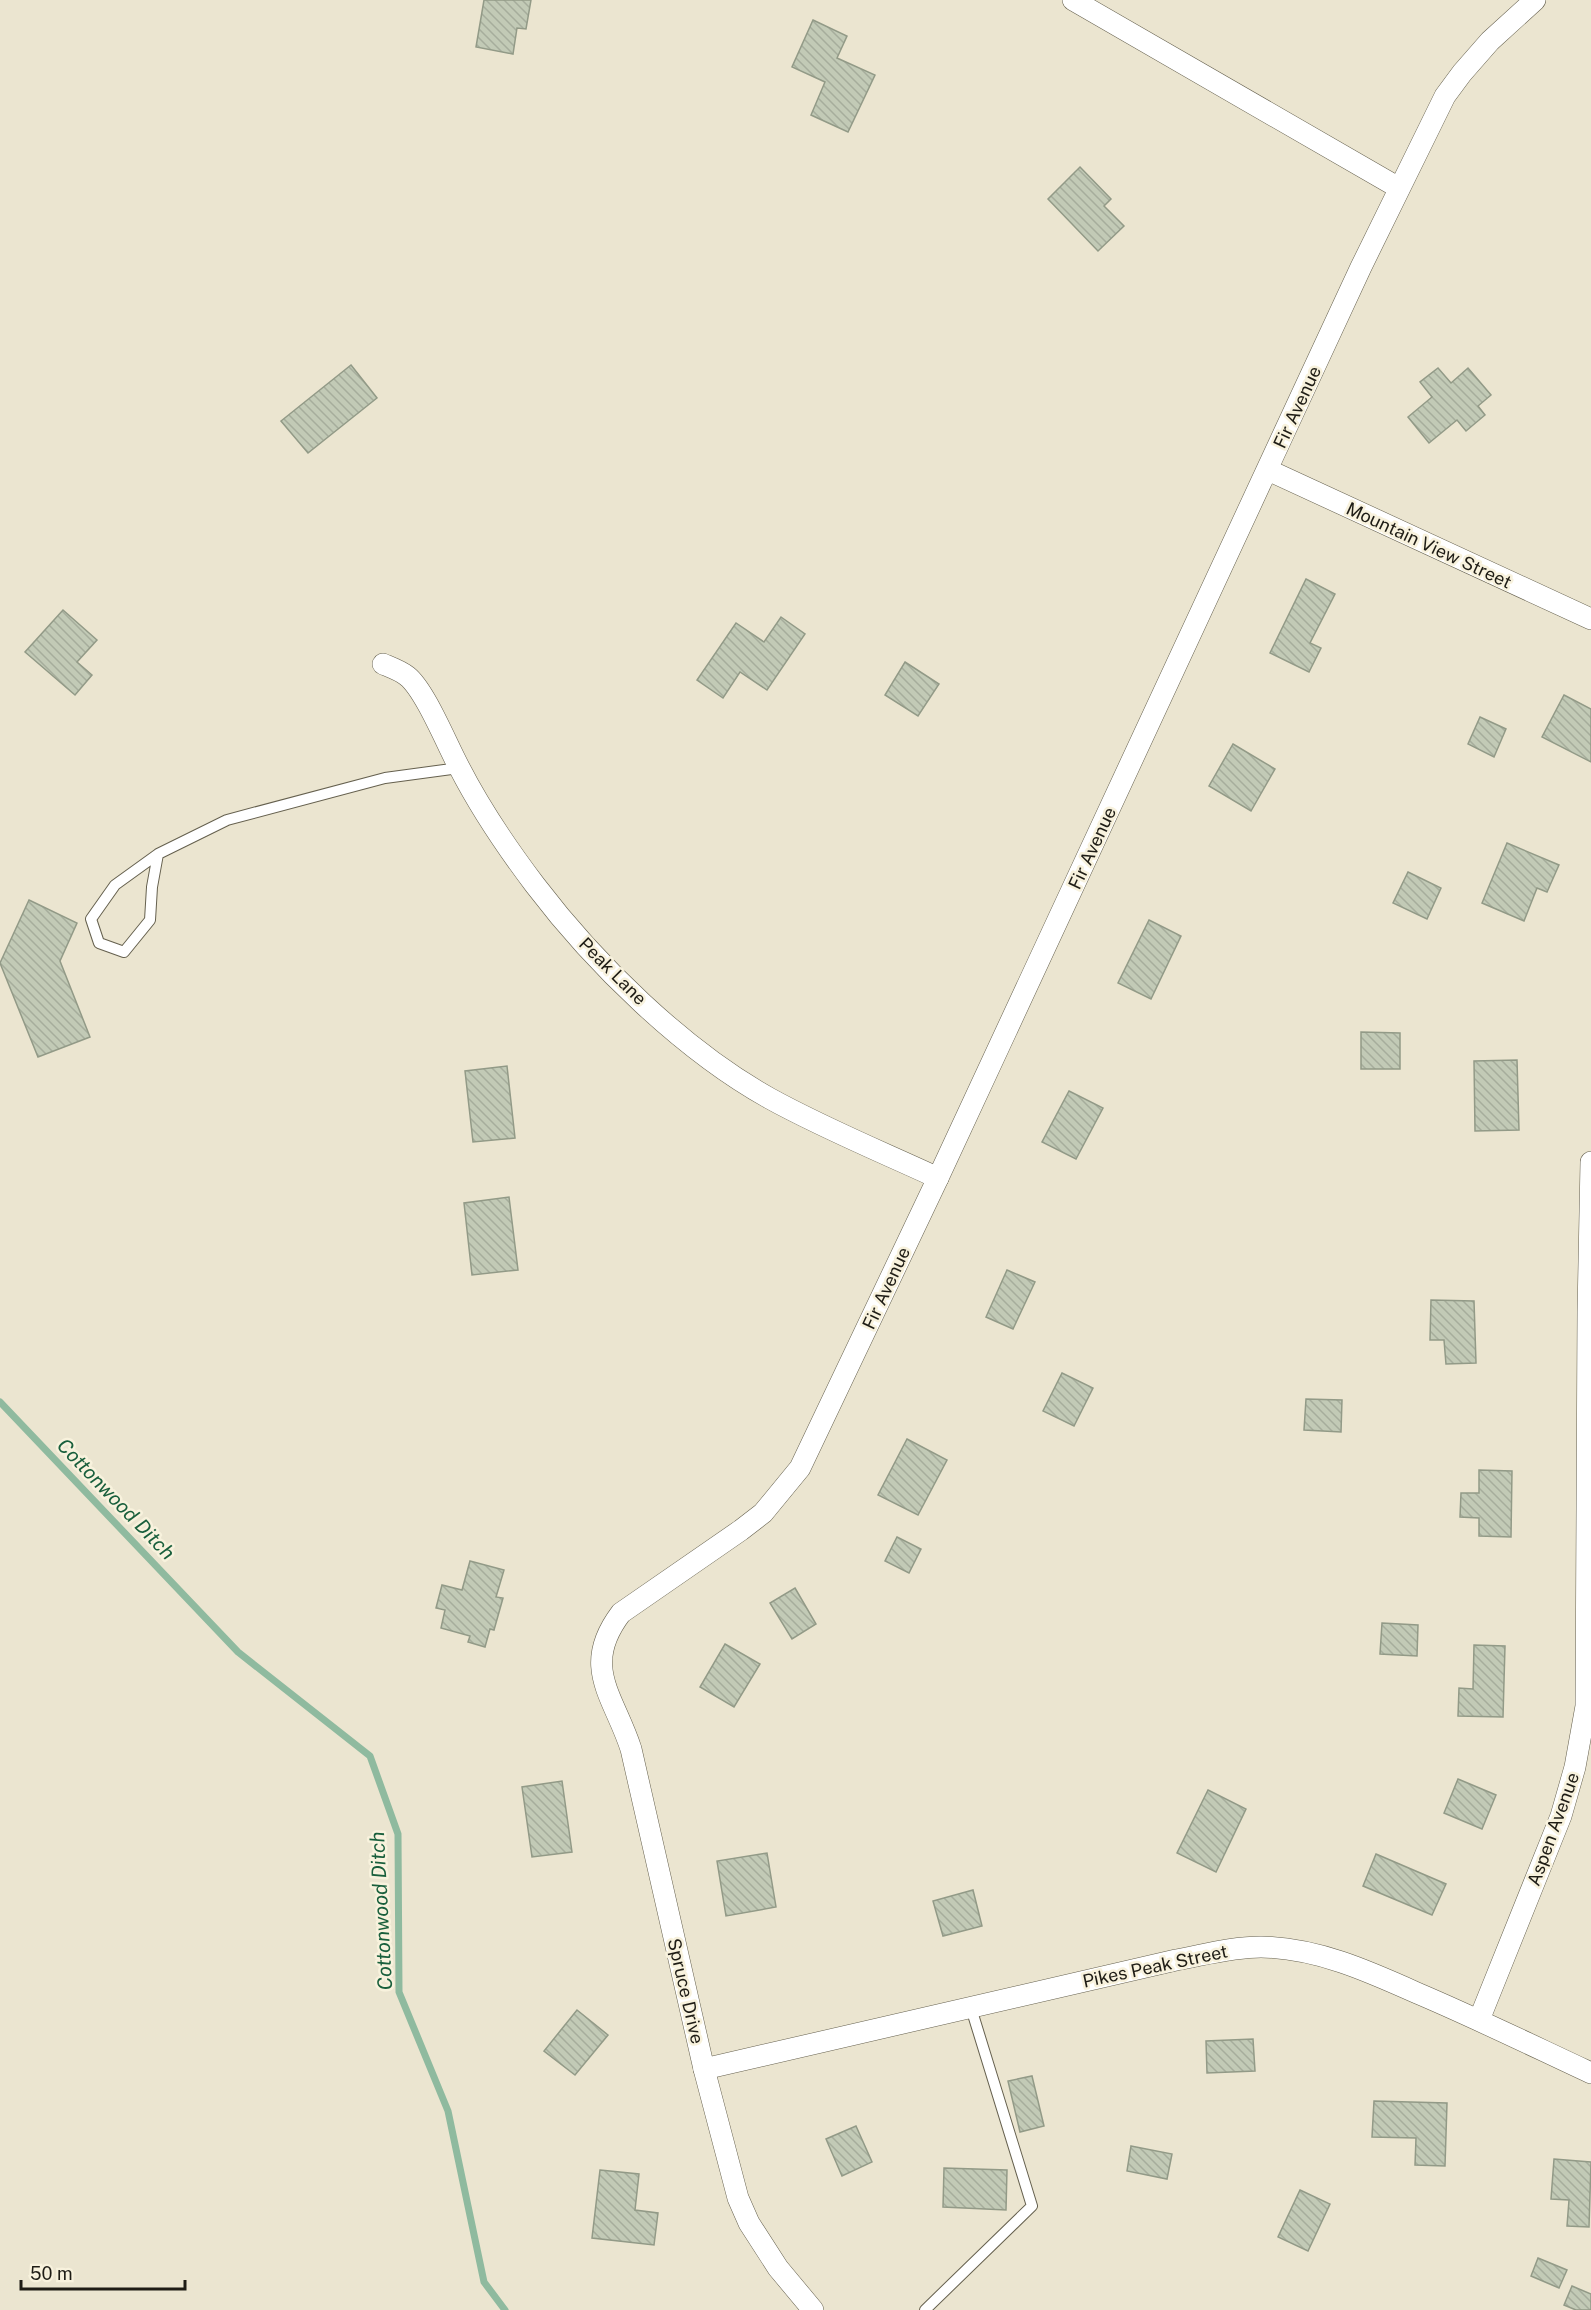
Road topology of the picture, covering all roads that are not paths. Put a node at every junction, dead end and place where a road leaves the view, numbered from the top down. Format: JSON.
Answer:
{"nodes":[{"id":1,"x":1073,"y":0,"type":"edge"},
{"id":2,"x":1535,"y":0,"type":"edge"},
{"id":3,"x":1399,"y":188,"type":"junction"},
{"id":4,"x":1268,"y":470,"type":"junction"},
{"id":5,"x":1591,"y":619,"type":"edge"},
{"id":6,"x":383,"y":664,"type":"dead end"},
{"id":7,"x":459,"y":768,"type":"junction"},
{"id":8,"x":158,"y":854,"type":"junction"},
{"id":9,"x":1591,"y":1162,"type":"edge"},
{"id":10,"x":938,"y":1178,"type":"junction"},
{"id":11,"x":1589,"y":1312,"type":"edge"},
{"id":12,"x":602,"y":1653,"type":"joint"},
{"id":13,"x":970,"y":2008,"type":"junction"},
{"id":14,"x":1479,"y":2020,"type":"junction"},
{"id":15,"x":704,"y":2069,"type":"junction"},
{"id":16,"x":1591,"y":2073,"type":"edge"},
{"id":17,"x":813,"y":2310,"type":"edge"},
{"id":18,"x":925,"y":2310,"type":"edge"}],
"edges":[{"from":1,"to":3,"type":"street"},
{"from":2,"to":3,"type":"street","name":"Fir Avenue"},
{"from":3,"to":4,"type":"street","name":"Fir Avenue"},
{"from":4,"to":5,"type":"street","name":"Mountain View Street"},
{"from":4,"to":10,"type":"street","name":"Fir Avenue"},
{"from":6,"to":7,"type":"street","name":"Peak Lane"},
{"from":7,"to":8,"type":"lane"},
{"from":7,"to":10,"type":"street","name":"Peak Lane"},
{"from":8,"to":8,"type":"lane"},
{"from":9,"to":11,"type":"street","name":"Aspen Avenue"},
{"from":10,"to":12,"type":"street","name":"Fir Avenue"},
{"from":11,"to":14,"type":"street","name":"Aspen Avenue"},
{"from":12,"to":15,"type":"street","name":"Spruce Drive"},
{"from":13,"to":14,"type":"street","name":"Pikes Peak Street"},
{"from":13,"to":15,"type":"street","name":"Pikes Peak Street"},
{"from":13,"to":18,"type":"lane"},
{"from":14,"to":16,"type":"street","name":"Pikes Peak Street"},
{"from":15,"to":17,"type":"street","name":"Spruce Drive"}]}
